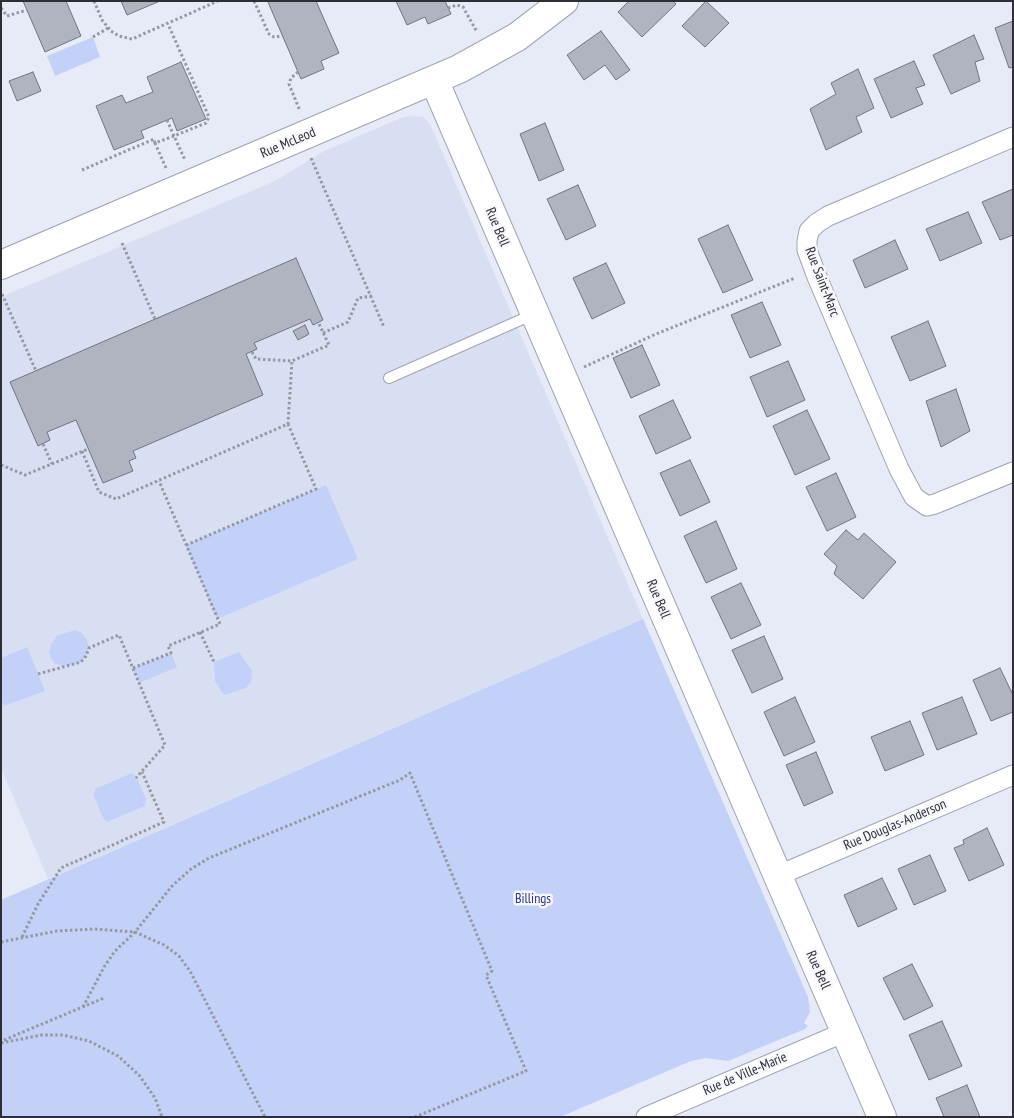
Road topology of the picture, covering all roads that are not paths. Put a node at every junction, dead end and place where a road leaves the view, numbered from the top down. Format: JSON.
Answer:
{"nodes":[{"id":1,"x":564,"y":1,"type":"edge"},
{"id":2,"x":434,"y":80,"type":"junction"},
{"id":3,"x":1013,"y":137,"type":"edge"},
{"id":4,"x":1,"y":265,"type":"edge"},
{"id":5,"x":535,"y":313,"type":"junction"},
{"id":6,"x":388,"y":378,"type":"dead end"},
{"id":7,"x":1013,"y":472,"type":"edge"},
{"id":8,"x":1013,"y":775,"type":"edge"},
{"id":9,"x":777,"y":876,"type":"junction"},
{"id":10,"x":845,"y":1032,"type":"junction"},
{"id":11,"x":646,"y":1117,"type":"edge"},
{"id":12,"x":882,"y":1117,"type":"edge"}],
"edges":[{"from":1,"to":2,"type":"street","name":"Rue McLeod"},
{"from":2,"to":4,"type":"street","name":"Rue McLeod"},
{"from":2,"to":5,"type":"street","name":"Rue Bell"},
{"from":3,"to":7,"type":"street","name":"Rue Saint-Marc"},
{"from":5,"to":6,"type":"lane"},
{"from":5,"to":9,"type":"street","name":"Rue Bell"},
{"from":8,"to":9,"type":"street","name":"Rue Douglas-Anderson"},
{"from":9,"to":10,"type":"street","name":"Rue Bell"},
{"from":10,"to":11,"type":"street","name":"Rue de Ville-Marie"},
{"from":10,"to":12,"type":"street","name":"Rue Bell"}]}
